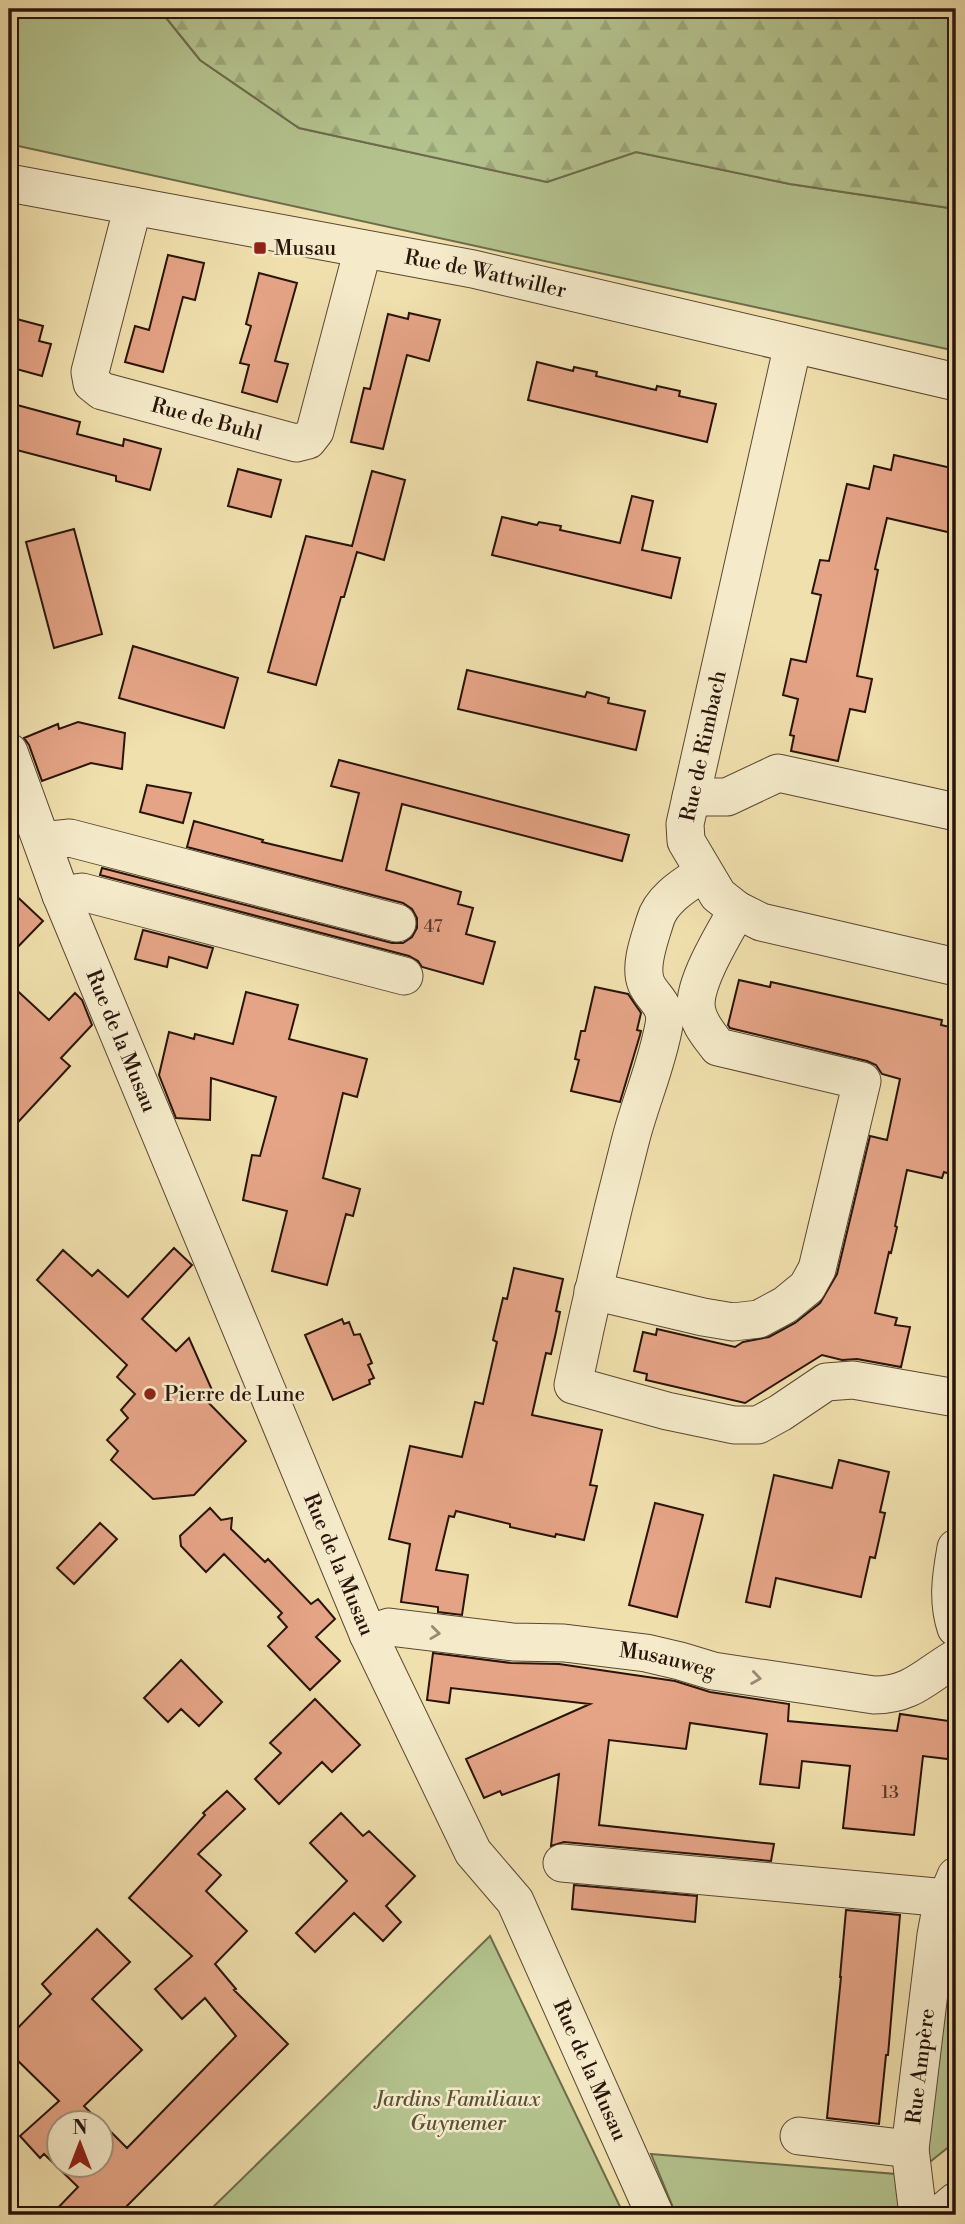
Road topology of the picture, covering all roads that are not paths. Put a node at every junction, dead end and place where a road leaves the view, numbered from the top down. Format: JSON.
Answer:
{"nodes":[{"id":1,"x":9,"y":183,"type":"edge"},
{"id":2,"x":133,"y":206,"type":"junction"},
{"id":3,"x":363,"y":249,"type":"junction"},
{"id":4,"x":793,"y":344,"type":"junction"},
{"id":5,"x":956,"y":382,"type":"edge"},
{"id":6,"x":9,"y":752,"type":"edge"},
{"id":7,"x":691,"y":797,"type":"junction"},
{"id":8,"x":956,"y":812,"type":"edge"},
{"id":9,"x":42,"y":841,"type":"junction"},
{"id":10,"x":703,"y":873,"type":"junction"},
{"id":11,"x":61,"y":895,"type":"junction"},
{"id":12,"x":737,"y":910,"type":"junction"},
{"id":13,"x":397,"y":923,"type":"dead end"},
{"id":14,"x":956,"y":967,"type":"edge"},
{"id":15,"x":404,"y":976,"type":"dead end"},
{"id":16,"x":593,"y":1292,"type":"junction"},
{"id":17,"x":956,"y":1398,"type":"edge"},
{"id":18,"x":956,"y":1549,"type":"edge"},
{"id":19,"x":956,"y":1628,"type":"edge"},
{"id":20,"x":368,"y":1634,"type":"junction"},
{"id":21,"x":956,"y":1658,"type":"edge"},
{"id":22,"x":562,"y":1863,"type":"dead end"},
{"id":23,"x":951,"y":1887,"type":"edge"},
{"id":24,"x":799,"y":2136,"type":"dead end"},
{"id":25,"x":910,"y":2149,"type":"junction"},
{"id":26,"x":956,"y":2201,"type":"edge"},
{"id":27,"x":655,"y":2215,"type":"edge"},
{"id":28,"x":918,"y":2215,"type":"edge"},
{"id":29,"x":939,"y":2215,"type":"edge"}],
"edges":[{"from":1,"to":2,"type":"street","name":"Rue de Wattwiller"},
{"from":2,"to":3,"type":"street","name":"Rue de Wattwiller"},
{"from":2,"to":3,"type":"street","name":"Rue de Buhl"},
{"from":3,"to":4,"type":"street","name":"Rue de Wattwiller"},
{"from":4,"to":5,"type":"street","name":"Rue de Wattwiller"},
{"from":4,"to":7,"type":"street","name":"Rue de Rimbach"},
{"from":6,"to":9,"type":"street","name":"Rue de la Musau"},
{"from":7,"to":8,"type":"street"},
{"from":7,"to":10,"type":"street","name":"Rue de Rimbach"},
{"from":9,"to":11,"type":"street","name":"Rue de la Musau"},
{"from":9,"to":13,"type":"street"},
{"from":10,"to":12,"type":"street","name":"Rue de Rimbach"},
{"from":10,"to":16,"type":"street"},
{"from":11,"to":15,"type":"street"},
{"from":11,"to":20,"type":"street","name":"Rue de la Musau"},
{"from":12,"to":14,"type":"street","name":"Rue de Rimbach"},
{"from":12,"to":16,"type":"street"},
{"from":16,"to":17,"type":"street"},
{"from":18,"to":19,"type":"street"},
{"from":20,"to":21,"type":"street","name":"Musauweg","one_way":true},
{"from":20,"to":27,"type":"street","name":"Rue de la Musau"},
{"from":22,"to":23,"type":"street"},
{"from":23,"to":25,"type":"street","name":"Rue Ampère"},
{"from":24,"to":25,"type":"street"},
{"from":25,"to":28,"type":"street","name":"Rue Ampère"},
{"from":26,"to":29,"type":"street"}]}
